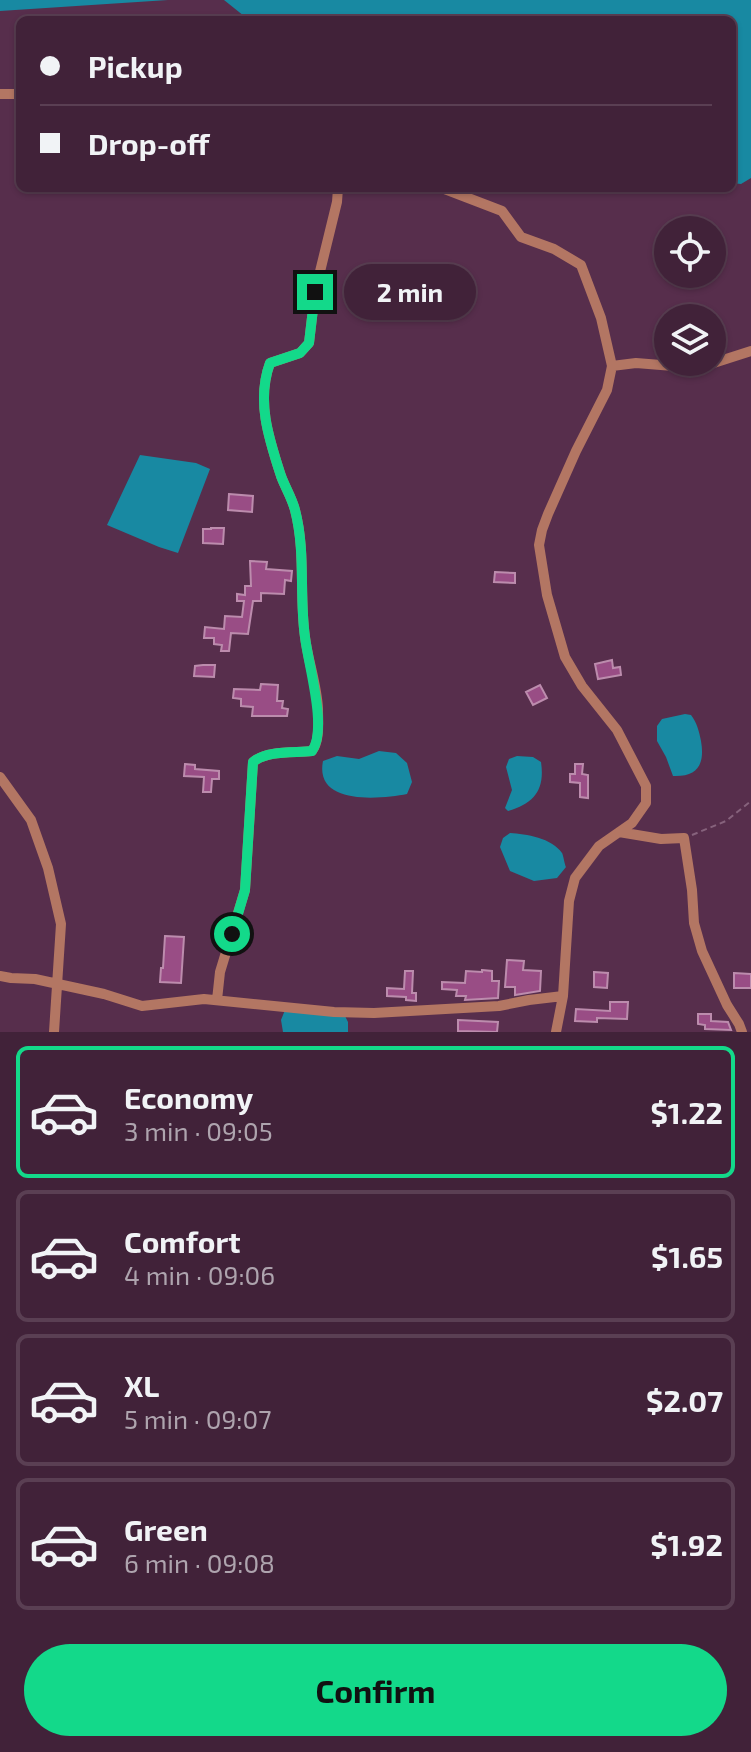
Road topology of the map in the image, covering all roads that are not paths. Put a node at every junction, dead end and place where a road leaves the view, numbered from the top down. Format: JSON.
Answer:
{"nodes":[{"id":1,"x":338,"y":192,"type":"edge"},
{"id":2,"x":452,"y":192,"type":"edge"},
{"id":3,"x":751,"y":351,"type":"edge"},
{"id":4,"x":612,"y":366,"type":"junction"},
{"id":5,"x":0,"y":777,"type":"edge"},
{"id":6,"x":619,"y":832,"type":"junction"},
{"id":7,"x":0,"y":976,"type":"edge"},
{"id":8,"x":56,"y":984,"type":"junction"},
{"id":9,"x":563,"y":996,"type":"junction"},
{"id":10,"x":217,"y":1000,"type":"junction"},
{"id":11,"x":54,"y":1032,"type":"edge"},
{"id":12,"x":556,"y":1032,"type":"edge"},
{"id":13,"x":742,"y":1032,"type":"edge"}],
"edges":[{"from":1,"to":10,"type":"street"},
{"from":2,"to":4,"type":"street"},
{"from":3,"to":4,"type":"street"},
{"from":4,"to":6,"type":"street"},
{"from":5,"to":8,"type":"street"},
{"from":6,"to":9,"type":"street"},
{"from":6,"to":13,"type":"street"},
{"from":7,"to":8,"type":"street"},
{"from":8,"to":10,"type":"street"},
{"from":8,"to":11,"type":"street"},
{"from":9,"to":10,"type":"street"},
{"from":9,"to":12,"type":"street"}]}
